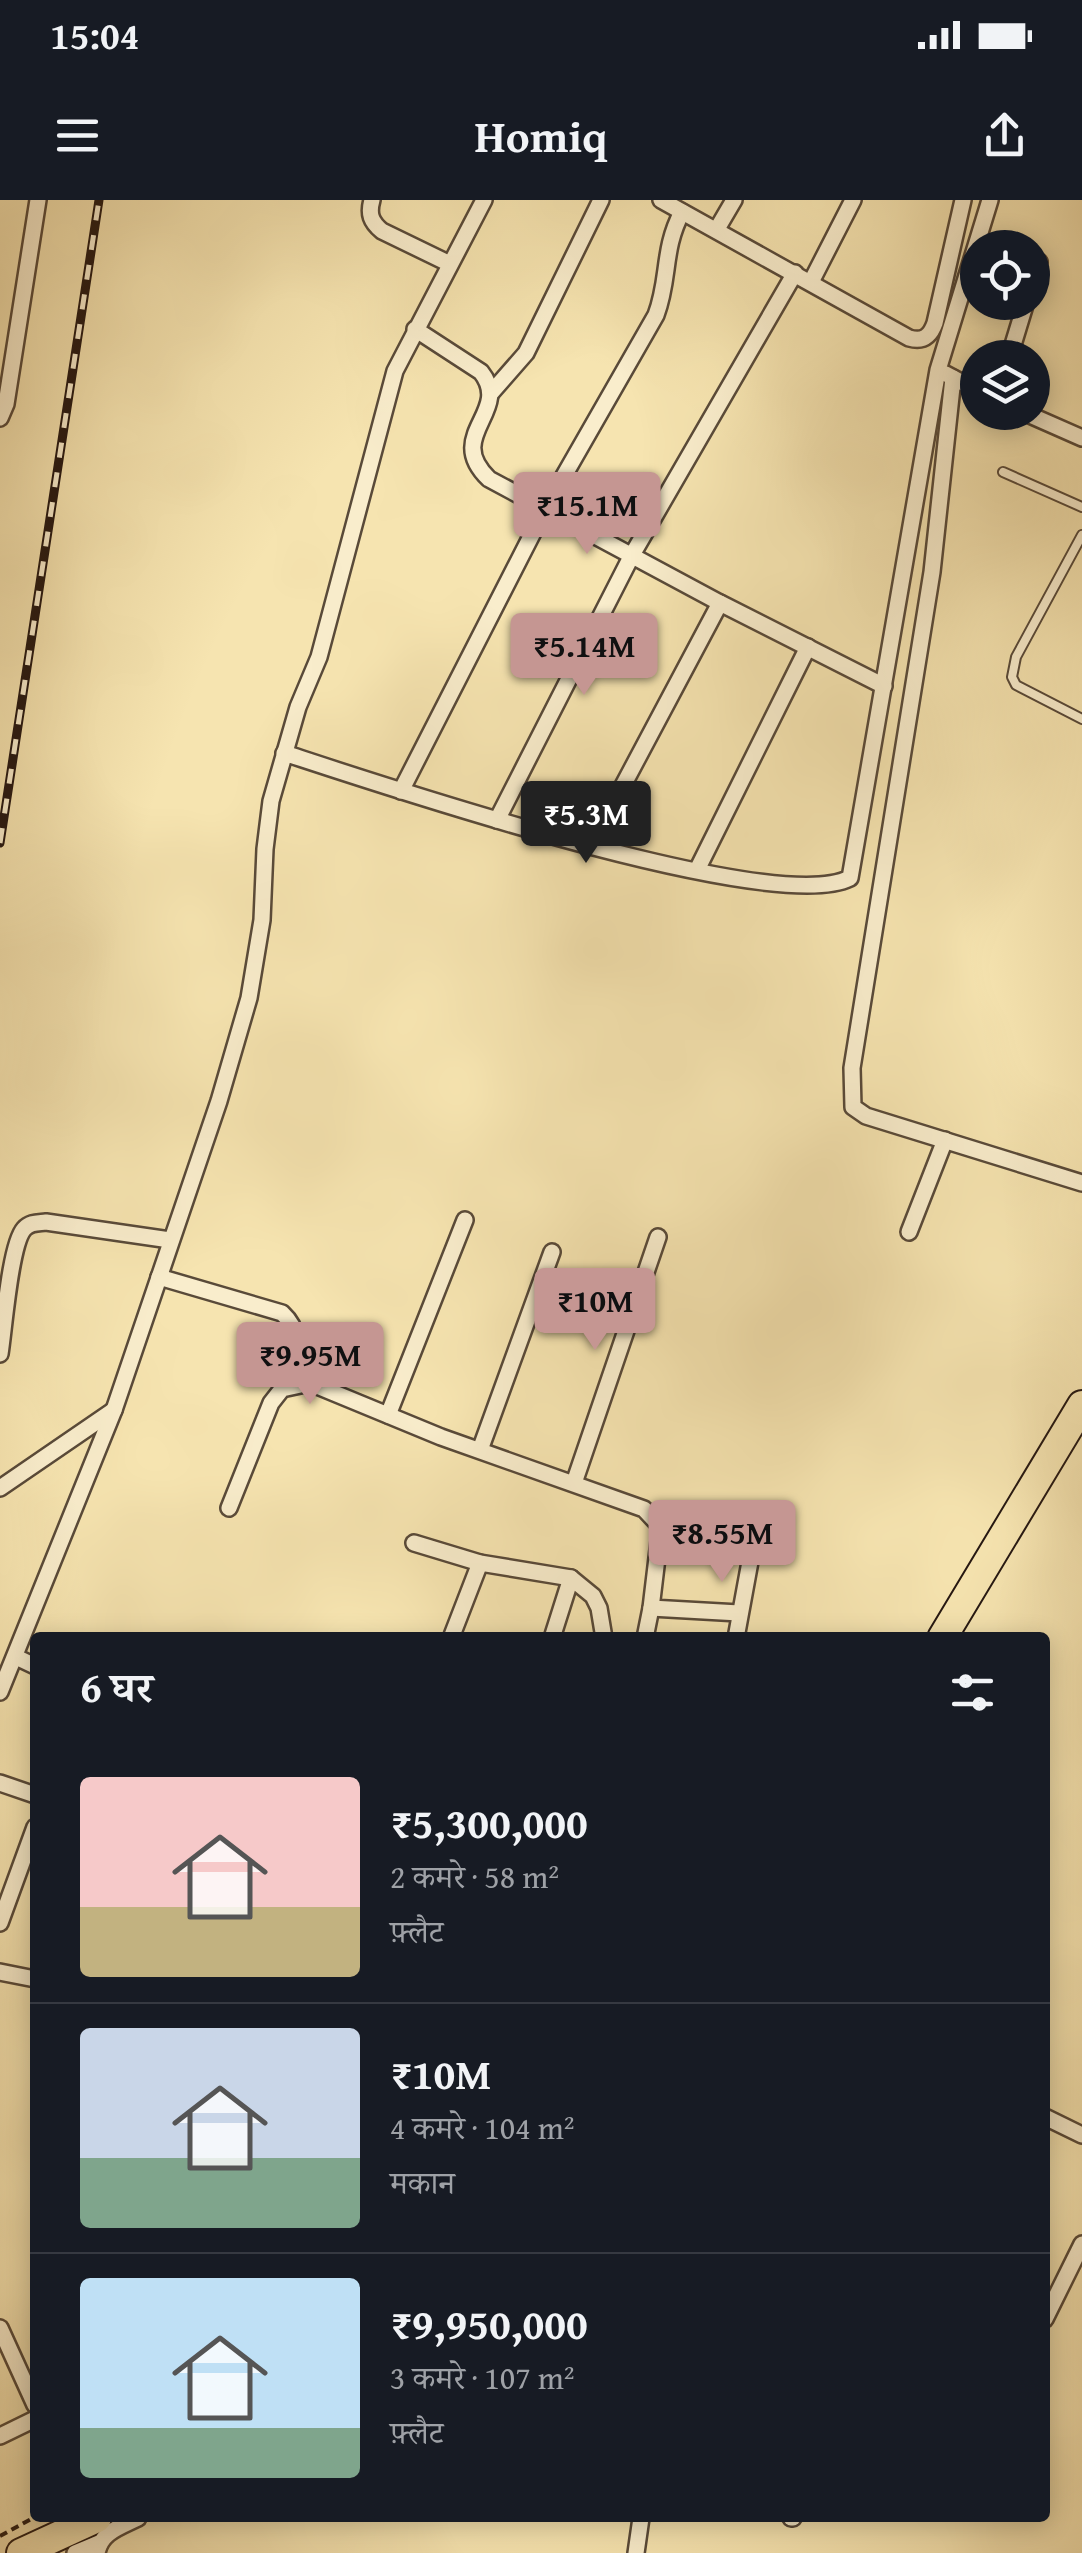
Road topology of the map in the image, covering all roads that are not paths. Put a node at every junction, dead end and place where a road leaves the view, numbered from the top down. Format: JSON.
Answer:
{"nodes":[{"id":1,"x":38,"y":200,"type":"edge"},
{"id":2,"x":372,"y":200,"type":"edge"},
{"id":3,"x":601,"y":200,"type":"edge"},
{"id":4,"x":660,"y":200,"type":"edge"},
{"id":5,"x":734,"y":200,"type":"edge"},
{"id":6,"x":853,"y":200,"type":"edge"},
{"id":7,"x":963,"y":200,"type":"edge"},
{"id":8,"x":990,"y":200,"type":"edge"},
{"id":9,"x":479,"y":202,"type":"edge"},
{"id":10,"x":682,"y":212,"type":"junction"},
{"id":11,"x":717,"y":229,"type":"junction"},
{"id":12,"x":450,"y":264,"type":"junction"},
{"id":13,"x":794,"y":273,"type":"junction"},
{"id":14,"x":811,"y":282,"type":"junction"},
{"id":15,"x":415,"y":329,"type":"junction"},
{"id":16,"x":946,"y":374,"type":"junction"},
{"id":17,"x":960,"y":381,"type":"edge"},
{"id":18,"x":491,"y":393,"type":"junction"},
{"id":19,"x":0,"y":418,"type":"edge"},
{"id":20,"x":1050,"y":424,"type":"edge"},
{"id":21,"x":1082,"y":438,"type":"edge"},
{"id":22,"x":1003,"y":472,"type":"dead end"},
{"id":23,"x":1082,"y":507,"type":"edge"},
{"id":24,"x":545,"y":510,"type":"junction"},
{"id":25,"x":1082,"y":535,"type":"edge"},
{"id":26,"x":632,"y":555,"type":"junction"},
{"id":27,"x":720,"y":603,"type":"junction"},
{"id":28,"x":808,"y":647,"type":"junction"},
{"id":29,"x":884,"y":686,"type":"junction"},
{"id":30,"x":1082,"y":720,"type":"edge"},
{"id":31,"x":284,"y":753,"type":"junction"},
{"id":32,"x":400,"y":790,"type":"junction"},
{"id":33,"x":497,"y":820,"type":"junction"},
{"id":34,"x":592,"y":844,"type":"junction"},
{"id":35,"x":698,"y":870,"type":"junction"},
{"id":36,"x":945,"y":1140,"type":"junction"},
{"id":37,"x":1082,"y":1183,"type":"edge"},
{"id":38,"x":465,"y":1220,"type":"dead end"},
{"id":39,"x":908,"y":1232,"type":"dead end"},
{"id":40,"x":658,"y":1236,"type":"dead end"},
{"id":41,"x":170,"y":1240,"type":"junction"},
{"id":42,"x":552,"y":1252,"type":"dead end"},
{"id":43,"x":159,"y":1277,"type":"junction"},
{"id":44,"x":0,"y":1354,"type":"edge"},
{"id":45,"x":294,"y":1384,"type":"junction"},
{"id":46,"x":1082,"y":1406,"type":"edge"},
{"id":47,"x":114,"y":1410,"type":"junction"},
{"id":48,"x":388,"y":1414,"type":"junction"},
{"id":49,"x":480,"y":1450,"type":"junction"},
{"id":50,"x":574,"y":1483,"type":"junction"},
{"id":51,"x":0,"y":1488,"type":"edge"},
{"id":52,"x":229,"y":1508,"type":"dead end"},
{"id":53,"x":754,"y":1540,"type":"dead end"},
{"id":54,"x":414,"y":1544,"type":"dead end"},
{"id":55,"x":480,"y":1563,"type":"junction"},
{"id":56,"x":570,"y":1578,"type":"junction"},
{"id":57,"x":651,"y":1608,"type":"junction"},
{"id":58,"x":740,"y":1613,"type":"junction"},
{"id":59,"x":453,"y":1632,"type":"edge"},
{"id":60,"x":554,"y":1632,"type":"edge"},
{"id":61,"x":603,"y":1632,"type":"edge"},
{"id":62,"x":646,"y":1632,"type":"edge"},
{"id":63,"x":737,"y":1632,"type":"edge"},
{"id":64,"x":946,"y":1632,"type":"edge"},
{"id":65,"x":16,"y":1657,"type":"junction"},
{"id":66,"x":30,"y":1664,"type":"edge"},
{"id":67,"x":0,"y":1692,"type":"edge"},
{"id":68,"x":0,"y":1783,"type":"edge"},
{"id":69,"x":30,"y":1793,"type":"edge"},
{"id":70,"x":30,"y":1841,"type":"edge"},
{"id":71,"x":0,"y":1923,"type":"edge"},
{"id":72,"x":0,"y":1972,"type":"edge"},
{"id":73,"x":30,"y":1978,"type":"edge"},
{"id":74,"x":1050,"y":2119,"type":"edge"},
{"id":75,"x":1082,"y":2135,"type":"edge"},
{"id":76,"x":1082,"y":2244,"type":"edge"},
{"id":77,"x":1050,"y":2310,"type":"edge"},
{"id":78,"x":0,"y":2328,"type":"edge"},
{"id":79,"x":30,"y":2393,"type":"edge"},
{"id":80,"x":30,"y":2421,"type":"edge"},
{"id":81,"x":0,"y":2436,"type":"edge"},
{"id":82,"x":128,"y":2522,"type":"edge"},
{"id":83,"x":640,"y":2522,"type":"edge"},
{"id":84,"x":100,"y":2533,"type":"edge"},
{"id":85,"x":22,"y":2553,"type":"edge"},
{"id":86,"x":76,"y":2553,"type":"edge"},
{"id":87,"x":636,"y":2553,"type":"edge"}],
"edges":[{"from":1,"to":19,"type":"street"},
{"from":2,"to":12,"type":"street"},
{"from":3,"to":18,"type":"street"},
{"from":4,"to":10,"type":"street"},
{"from":5,"to":11,"type":"street"},
{"from":6,"to":14,"type":"street"},
{"from":7,"to":14,"type":"street"},
{"from":8,"to":16,"type":"street"},
{"from":9,"to":12,"type":"street"},
{"from":10,"to":11,"type":"street"},
{"from":10,"to":24,"type":"street"},
{"from":11,"to":13,"type":"street"},
{"from":12,"to":15,"type":"street"},
{"from":13,"to":14,"type":"street"},
{"from":13,"to":26,"type":"street"},
{"from":15,"to":18,"type":"street"},
{"from":15,"to":31,"type":"street"},
{"from":16,"to":17,"type":"street"},
{"from":16,"to":29,"type":"street"},
{"from":16,"to":36,"type":"street"},
{"from":18,"to":24,"type":"street"},
{"from":20,"to":21,"type":"street"},
{"from":22,"to":23,"type":"lane"},
{"from":24,"to":26,"type":"street"},
{"from":24,"to":32,"type":"street"},
{"from":25,"to":30,"type":"lane"},
{"from":26,"to":27,"type":"street"},
{"from":26,"to":33,"type":"street"},
{"from":27,"to":28,"type":"street"},
{"from":27,"to":34,"type":"street"},
{"from":28,"to":29,"type":"street"},
{"from":28,"to":35,"type":"street"},
{"from":29,"to":35,"type":"street"},
{"from":31,"to":32,"type":"street"},
{"from":31,"to":41,"type":"street"},
{"from":32,"to":33,"type":"street"},
{"from":33,"to":34,"type":"street"},
{"from":34,"to":35,"type":"street"},
{"from":36,"to":37,"type":"street"},
{"from":36,"to":39,"type":"street"},
{"from":38,"to":48,"type":"street"},
{"from":40,"to":50,"type":"street"},
{"from":41,"to":43,"type":"street"},
{"from":41,"to":44,"type":"street"},
{"from":42,"to":49,"type":"street"},
{"from":43,"to":45,"type":"street"},
{"from":43,"to":47,"type":"street"},
{"from":45,"to":48,"type":"street"},
{"from":45,"to":52,"type":"street"},
{"from":46,"to":64,"type":"highway"},
{"from":47,"to":51,"type":"street"},
{"from":47,"to":65,"type":"street"},
{"from":48,"to":49,"type":"street"},
{"from":49,"to":50,"type":"street"},
{"from":50,"to":57,"type":"street"},
{"from":53,"to":58,"type":"street"},
{"from":54,"to":55,"type":"street"},
{"from":55,"to":56,"type":"street"},
{"from":55,"to":59,"type":"street"},
{"from":56,"to":60,"type":"street"},
{"from":56,"to":61,"type":"street"},
{"from":57,"to":58,"type":"street"},
{"from":57,"to":62,"type":"street"},
{"from":58,"to":63,"type":"street"},
{"from":65,"to":66,"type":"street"},
{"from":65,"to":67,"type":"street"},
{"from":68,"to":69,"type":"street"},
{"from":70,"to":71,"type":"street"},
{"from":72,"to":73,"type":"street"},
{"from":74,"to":75,"type":"street"},
{"from":76,"to":77,"type":"street"},
{"from":78,"to":79,"type":"street"},
{"from":80,"to":81,"type":"street"},
{"from":82,"to":84,"type":"street"},
{"from":83,"to":87,"type":"street"},
{"from":84,"to":85,"type":"highway"},
{"from":84,"to":86,"type":"street"}]}
